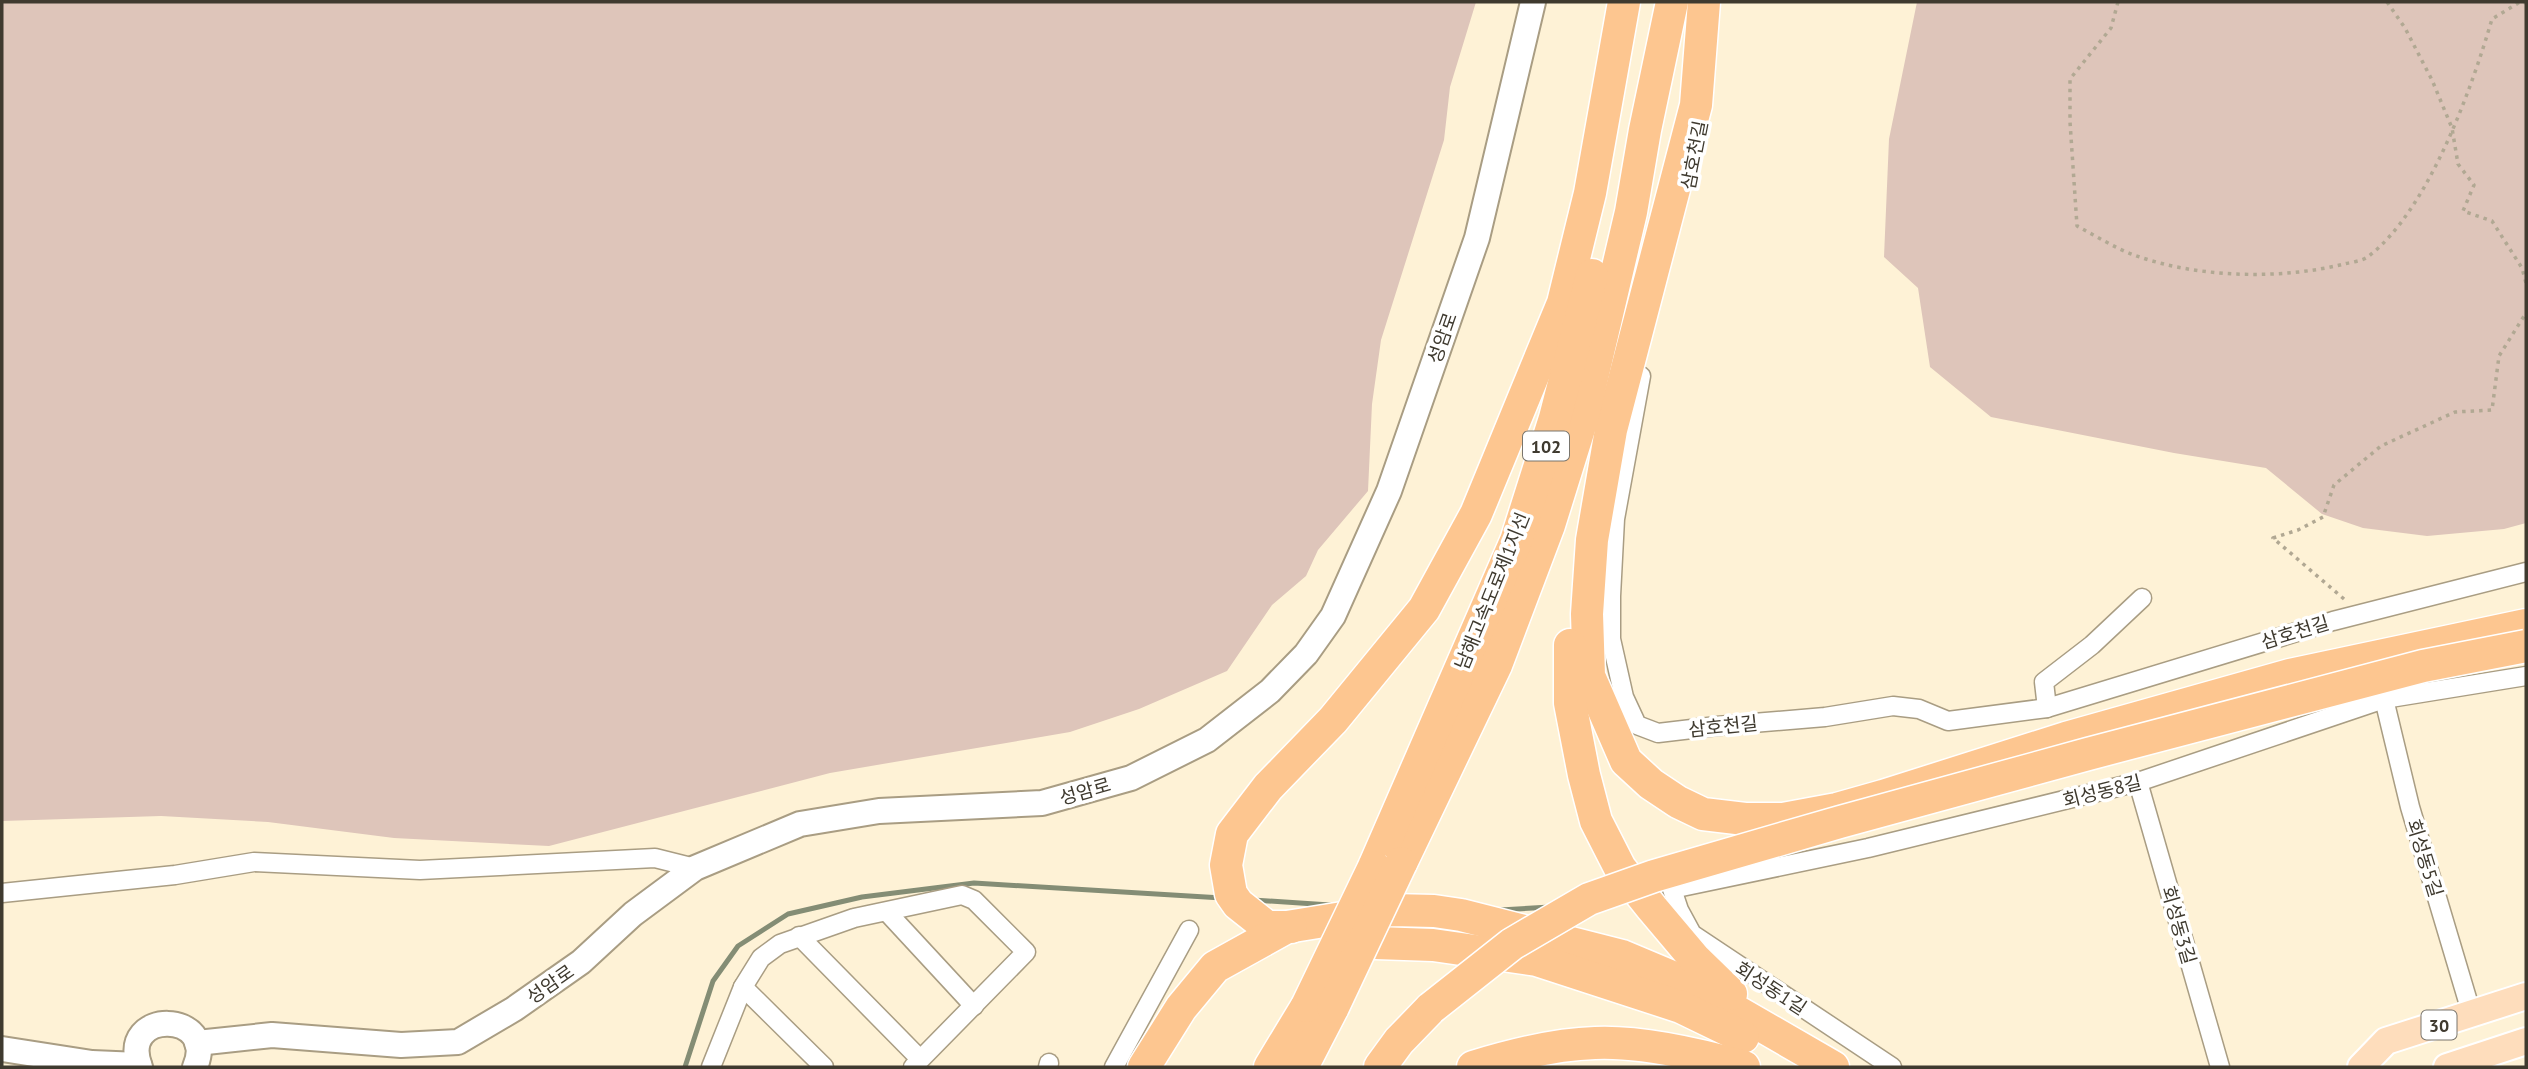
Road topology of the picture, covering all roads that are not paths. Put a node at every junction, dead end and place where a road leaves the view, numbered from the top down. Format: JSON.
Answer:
{"nodes":[{"id":1,"x":1534,"y":2,"type":"edge"},
{"id":2,"x":1624,"y":2,"type":"edge"},
{"id":3,"x":1644,"y":2,"type":"edge"},
{"id":4,"x":1672,"y":2,"type":"edge"},
{"id":5,"x":1686,"y":2,"type":"edge"},
{"id":6,"x":1704,"y":2,"type":"edge"},
{"id":7,"x":1717,"y":2,"type":"edge"},
{"id":8,"x":2526,"y":572,"type":"edge"},
{"id":9,"x":2142,"y":598,"type":"dead end"},
{"id":10,"x":2526,"y":625,"type":"edge"},
{"id":11,"x":2526,"y":646,"type":"edge"},
{"id":12,"x":2526,"y":676,"type":"edge"},
{"id":13,"x":2384,"y":699,"type":"junction"},
{"id":14,"x":2047,"y":708,"type":"junction"},
{"id":15,"x":2138,"y":782,"type":"junction"},
{"id":16,"x":1387,"y":865,"type":"junction"},
{"id":17,"x":695,"y":868,"type":"junction"},
{"id":18,"x":2,"y":893,"type":"edge"},
{"id":19,"x":1663,"y":907,"type":"junction"},
{"id":20,"x":887,"y":912,"type":"junction"},
{"id":21,"x":1287,"y":927,"type":"junction"},
{"id":22,"x":1189,"y":930,"type":"dead end"},
{"id":23,"x":799,"y":936,"type":"junction"},
{"id":24,"x":743,"y":987,"type":"junction"},
{"id":25,"x":2526,"y":996,"type":"edge"},
{"id":26,"x":974,"y":1006,"type":"junction"},
{"id":27,"x":1320,"y":1007,"type":"junction"},
{"id":28,"x":2472,"y":1015,"type":"junction"},
{"id":29,"x":2526,"y":1041,"type":"edge"},
{"id":30,"x":2,"y":1049,"type":"edge"},
{"id":31,"x":1792,"y":1054,"type":"edge"},
{"id":32,"x":196,"y":1055,"type":"edge"},
{"id":33,"x":917,"y":1063,"type":"edge"},
{"id":34,"x":139,"y":1066,"type":"edge"},
{"id":35,"x":711,"y":1067,"type":"edge"},
{"id":36,"x":824,"y":1067,"type":"edge"},
{"id":37,"x":1114,"y":1067,"type":"edge"},
{"id":38,"x":1144,"y":1067,"type":"edge"},
{"id":39,"x":1270,"y":1067,"type":"edge"},
{"id":40,"x":1302,"y":1067,"type":"edge"},
{"id":41,"x":1380,"y":1067,"type":"edge"},
{"id":42,"x":1473,"y":1067,"type":"edge"},
{"id":43,"x":1744,"y":1067,"type":"edge"},
{"id":44,"x":1832,"y":1067,"type":"edge"},
{"id":45,"x":1892,"y":1067,"type":"edge"},
{"id":46,"x":2220,"y":1067,"type":"edge"},
{"id":47,"x":2361,"y":1067,"type":"edge"},
{"id":48,"x":2447,"y":1067,"type":"edge"}],
"edges":[{"from":1,"to":17,"type":"main road","name":"성암로"},
{"from":2,"to":21,"type":"highway"},
{"from":3,"to":16,"type":"highway","name":"남해고속도로제1지선","number":"102"},
{"from":4,"to":16,"type":"highway","name":"남해고속도로제1지선","number":"102"},
{"from":5,"to":19,"type":"highway"},
{"from":6,"to":10,"type":"highway"},
{"from":7,"to":14,"type":"street","name":"삼호천길"},
{"from":8,"to":14,"type":"street","name":"삼호천길"},
{"from":9,"to":14,"type":"street"},
{"from":11,"to":41,"type":"highway","bridge":true},
{"from":12,"to":13,"type":"street","name":"회성동8길"},
{"from":13,"to":15,"type":"street","name":"회성동8길"},
{"from":13,"to":28,"type":"street","name":"회성동5길"},
{"from":15,"to":19,"type":"street","name":"회성동8길"},
{"from":15,"to":46,"type":"street","name":"회성동3길"},
{"from":16,"to":27,"type":"highway","name":"남해고속도로제1지선","number":"102","bridge":true},
{"from":17,"to":18,"type":"street"},
{"from":17,"to":32,"type":"main road","name":"성암로"},
{"from":19,"to":31,"type":"highway"},
{"from":19,"to":45,"type":"street","name":"회성동1길"},
{"from":20,"to":23,"type":"street"},
{"from":20,"to":26,"type":"street"},
{"from":20,"to":26,"type":"street"},
{"from":21,"to":31,"type":"highway"},
{"from":21,"to":38,"type":"highway"},
{"from":22,"to":37,"type":"street"},
{"from":23,"to":24,"type":"street"},
{"from":23,"to":33,"type":"street"},
{"from":24,"to":35,"type":"street"},
{"from":24,"to":36,"type":"street"},
{"from":25,"to":28,"type":"main road","number":"30"},
{"from":26,"to":33,"type":"street"},
{"from":27,"to":39,"type":"highway","name":"남해고속도로제1지선","number":"102"},
{"from":27,"to":40,"type":"highway","name":"남해고속도로제1지선","number":"102"},
{"from":28,"to":47,"type":"main road","number":"30"},
{"from":29,"to":48,"type":"main road","number":"30"},
{"from":30,"to":34,"type":"main road"},
{"from":31,"to":44,"type":"highway"},
{"from":32,"to":34,"type":"main road"},
{"from":42,"to":43,"type":"highway"}]}
